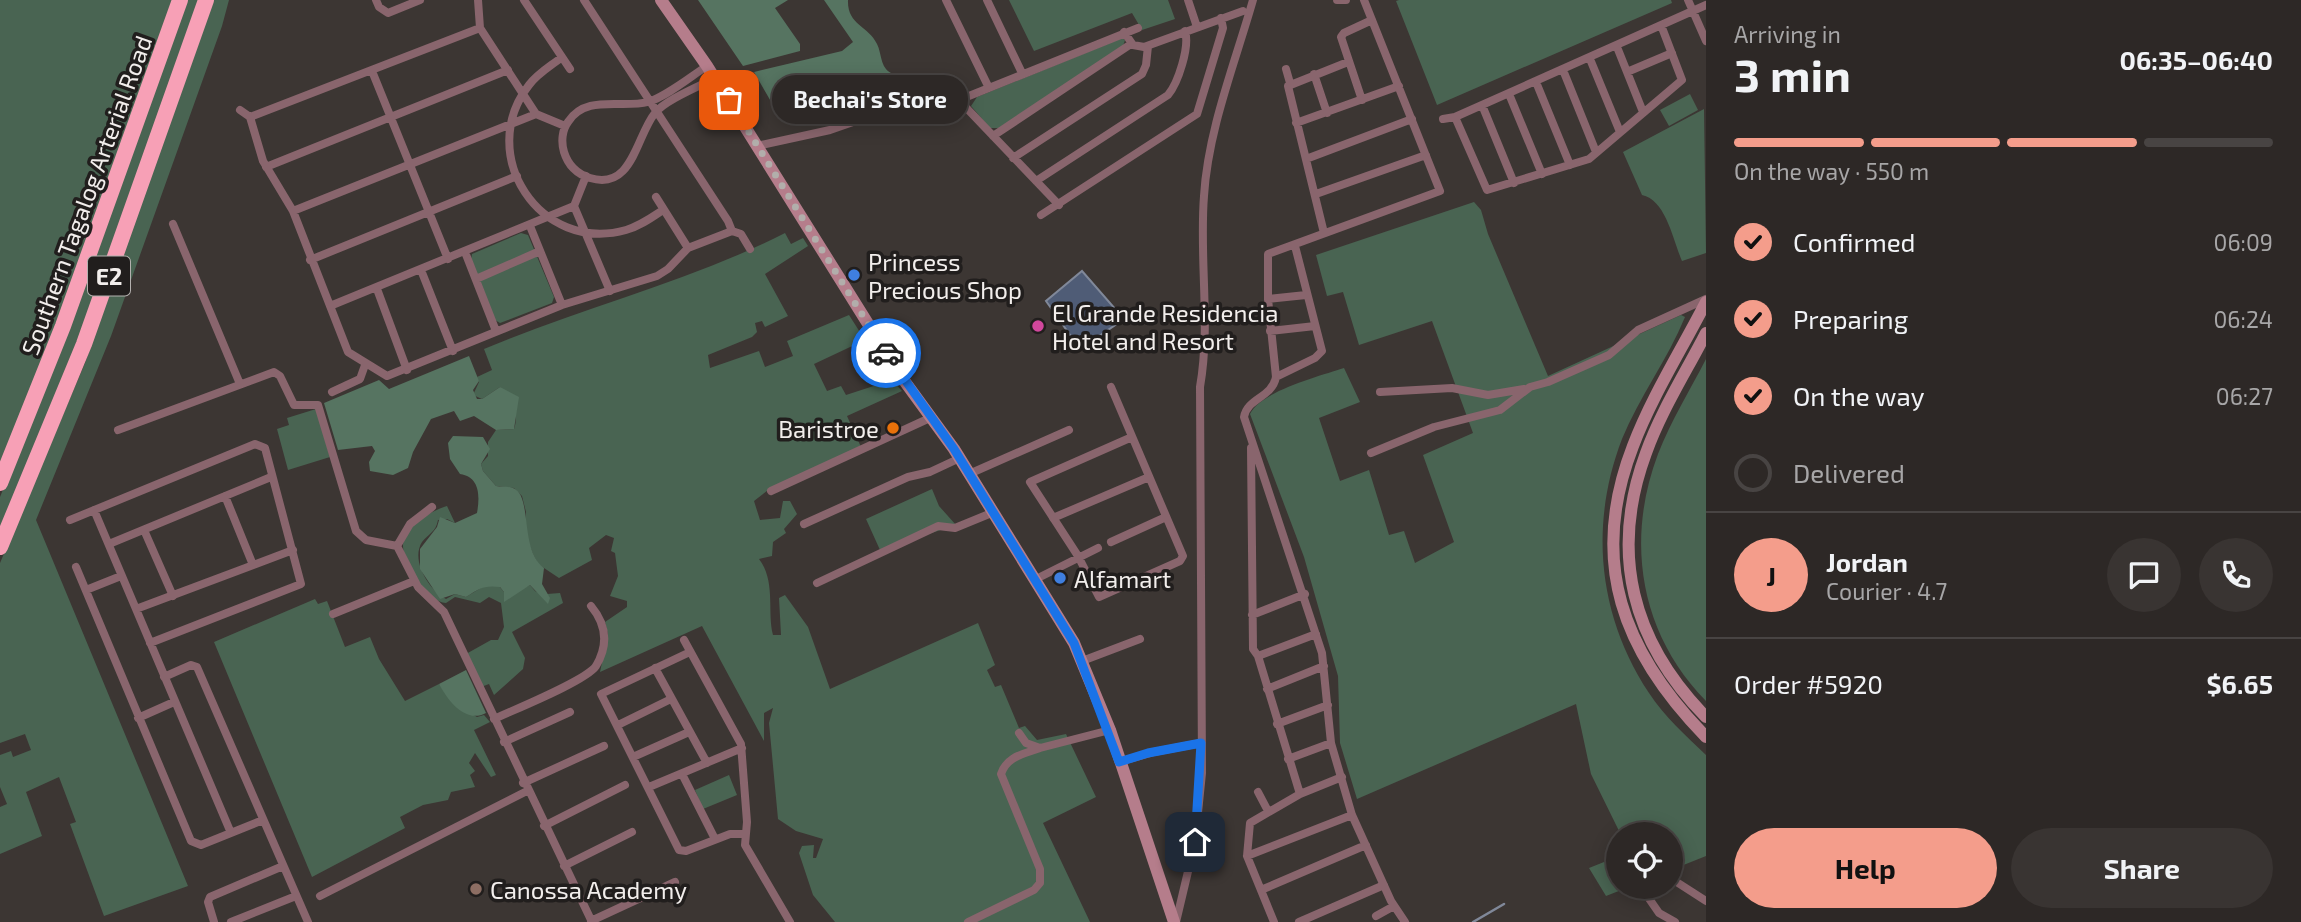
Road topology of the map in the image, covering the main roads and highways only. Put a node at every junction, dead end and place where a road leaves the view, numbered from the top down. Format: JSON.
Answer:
{"nodes":[{"id":1,"x":180,"y":0,"type":"edge"},
{"id":2,"x":206,"y":0,"type":"edge"},
{"id":3,"x":0,"y":483,"type":"edge"},
{"id":4,"x":0,"y":547,"type":"edge"}],
"edges":[{"from":1,"to":3,"type":"highway","name":"Southern Tagalog Arterial Road","number":"E2"},
{"from":2,"to":4,"type":"highway","name":"Southern Tagalog Arterial Road","number":"E2"}]}
